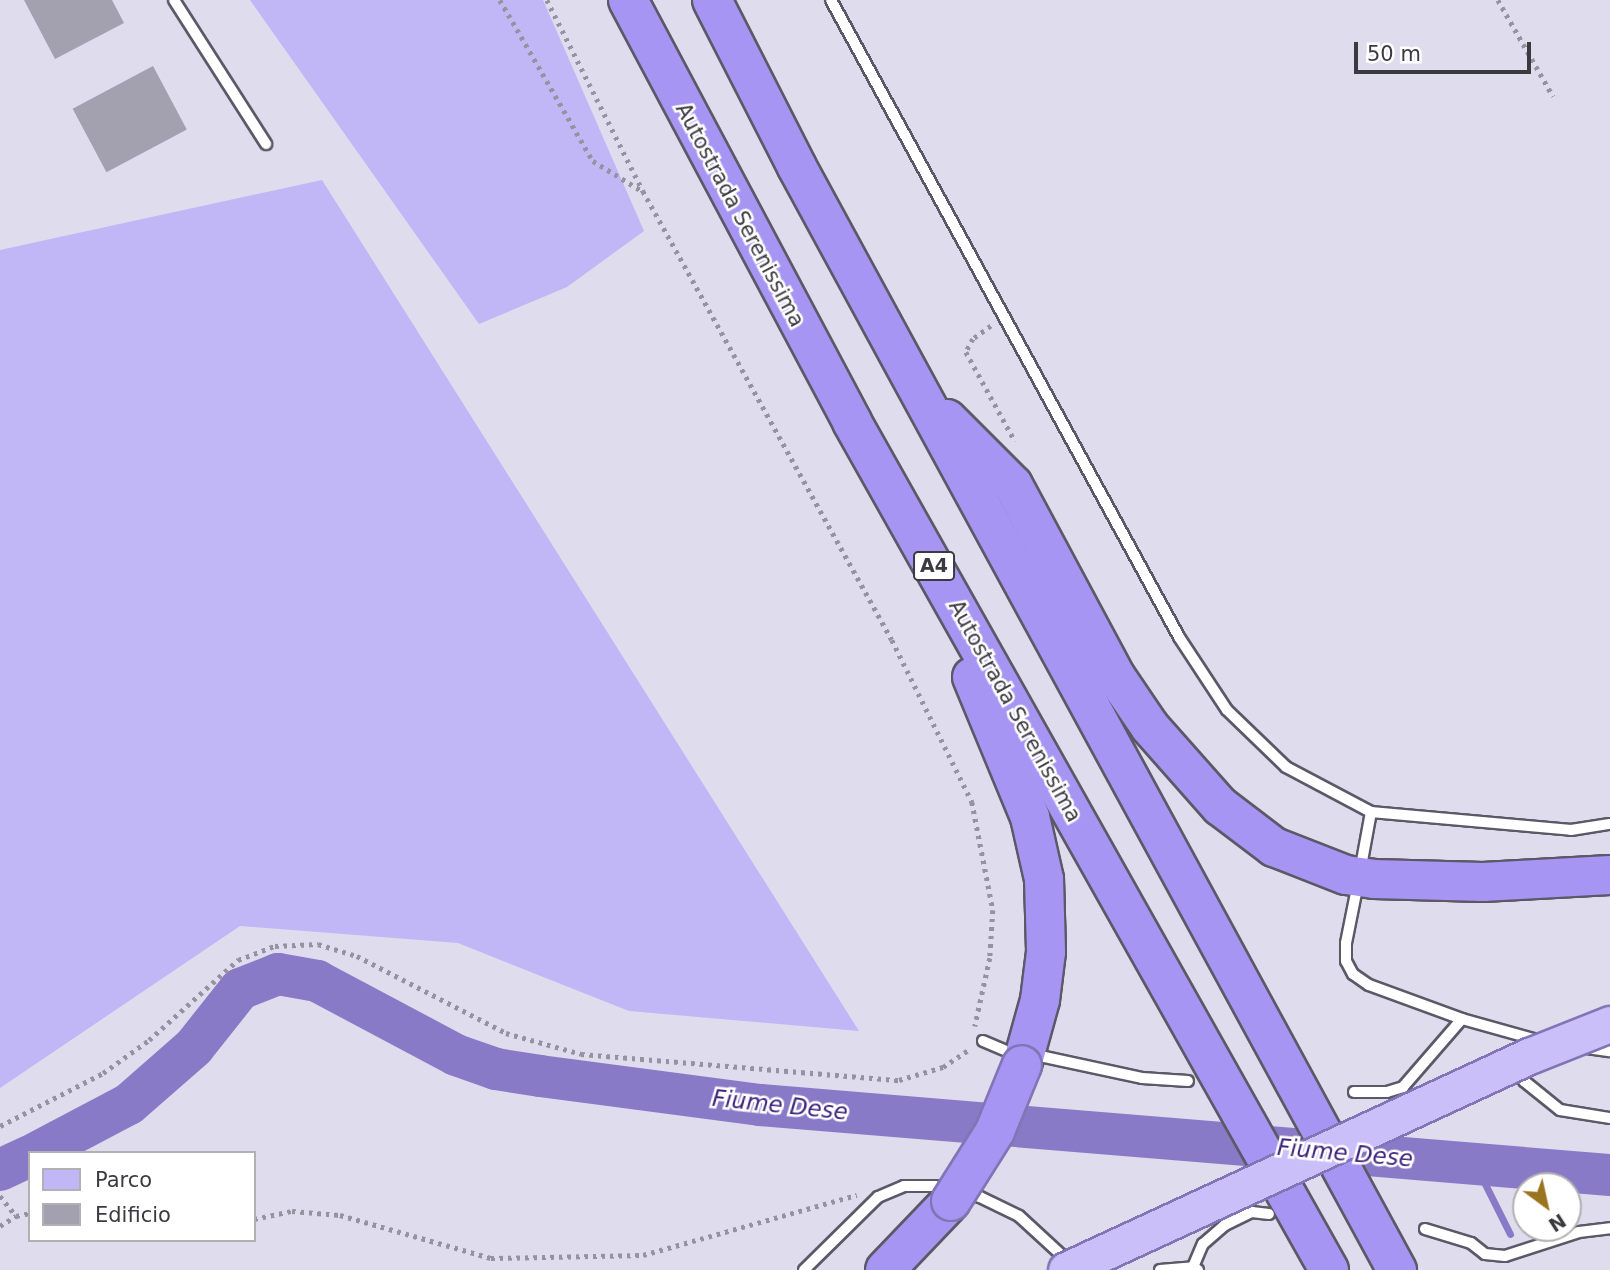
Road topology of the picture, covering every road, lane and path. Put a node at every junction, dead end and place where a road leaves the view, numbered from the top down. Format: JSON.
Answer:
{"nodes":[{"id":1,"x":174,"y":0,"type":"edge"},
{"id":2,"x":500,"y":0,"type":"edge"},
{"id":3,"x":547,"y":0,"type":"edge"},
{"id":4,"x":628,"y":0,"type":"edge"},
{"id":5,"x":712,"y":0,"type":"edge"},
{"id":6,"x":831,"y":0,"type":"edge"},
{"id":7,"x":1499,"y":0,"type":"edge"},
{"id":8,"x":1553,"y":96,"type":"dead end"},
{"id":9,"x":266,"y":144,"type":"dead end"},
{"id":10,"x":642,"y":191,"type":"junction"},
{"id":11,"x":1006,"y":315,"type":"junction"},
{"id":12,"x":917,"y":389,"type":"junction"},
{"id":13,"x":852,"y":422,"type":"junction"},
{"id":14,"x":1019,"y":449,"type":"dead end"},
{"id":15,"x":1371,"y":812,"type":"junction"},
{"id":16,"x":1610,"y":824,"type":"edge"},
{"id":17,"x":1362,"y":861,"type":"dead end"},
{"id":18,"x":1610,"y":875,"type":"edge"},
{"id":19,"x":1356,"y":892,"type":"dead end"},
{"id":20,"x":1462,"y":1019,"type":"junction"},
{"id":21,"x":1610,"y":1024,"type":"edge"},
{"id":22,"x":1511,"y":1037,"type":"junction"},
{"id":23,"x":983,"y":1041,"type":"junction"},
{"id":24,"x":1610,"y":1051,"type":"edge"},
{"id":25,"x":1022,"y":1057,"type":"junction"},
{"id":26,"x":1188,"y":1081,"type":"dead end"},
{"id":27,"x":1354,"y":1092,"type":"dead end"},
{"id":28,"x":1610,"y":1118,"type":"edge"},
{"id":29,"x":0,"y":1126,"type":"edge"},
{"id":30,"x":0,"y":1196,"type":"edge"},
{"id":31,"x":878,"y":1197,"type":"junction"},
{"id":32,"x":1280,"y":1208,"type":"junction"},
{"id":33,"x":28,"y":1213,"type":"edge"},
{"id":34,"x":16,"y":1216,"type":"junction"},
{"id":35,"x":256,"y":1219,"type":"edge"},
{"id":36,"x":0,"y":1226,"type":"edge"},
{"id":37,"x":1610,"y":1228,"type":"edge"},
{"id":38,"x":1425,"y":1229,"type":"dead end"},
{"id":39,"x":1196,"y":1268,"type":"edge"},
{"id":40,"x":804,"y":1270,"type":"edge"},
{"id":41,"x":885,"y":1270,"type":"edge"},
{"id":42,"x":1066,"y":1270,"type":"edge"},
{"id":43,"x":1084,"y":1270,"type":"edge"},
{"id":44,"x":1160,"y":1270,"type":"edge"},
{"id":45,"x":1329,"y":1270,"type":"edge"},
{"id":46,"x":1397,"y":1270,"type":"edge"}],
"edges":[{"from":1,"to":9,"type":"lane"},
{"from":2,"to":10,"type":"path"},
{"from":3,"to":10,"type":"path"},
{"from":4,"to":13,"type":"highway","name":"Autostrada Serenissima","number":"A4"},
{"from":5,"to":12,"type":"highway"},
{"from":6,"to":11,"type":"lane"},
{"from":7,"to":8,"type":"path"},
{"from":10,"to":23,"type":"path"},
{"from":11,"to":14,"type":"path"},
{"from":11,"to":15,"type":"lane"},
{"from":12,"to":18,"type":"highway"},
{"from":12,"to":46,"type":"highway"},
{"from":13,"to":25,"type":"highway"},
{"from":13,"to":32,"type":"highway","name":"Autostrada Serenissima","number":"A4"},
{"from":15,"to":16,"type":"lane"},
{"from":15,"to":17,"type":"lane"},
{"from":19,"to":20,"type":"lane"},
{"from":20,"to":22,"type":"lane"},
{"from":20,"to":27,"type":"lane"},
{"from":21,"to":42,"type":"main road","bridge":true},
{"from":22,"to":24,"type":"lane"},
{"from":22,"to":28,"type":"lane"},
{"from":23,"to":25,"type":"lane"},
{"from":23,"to":29,"type":"path"},
{"from":25,"to":26,"type":"lane"},
{"from":25,"to":41,"type":"highway","bridge":true},
{"from":30,"to":34,"type":"path"},
{"from":31,"to":35,"type":"path"},
{"from":31,"to":40,"type":"lane"},
{"from":31,"to":43,"type":"lane"},
{"from":32,"to":39,"type":"lane"},
{"from":32,"to":45,"type":"highway","name":"Autostrada Serenissima","number":"A4"},
{"from":33,"to":34,"type":"path"},
{"from":34,"to":36,"type":"path"},
{"from":37,"to":38,"type":"lane"},
{"from":39,"to":44,"type":"lane"}]}
